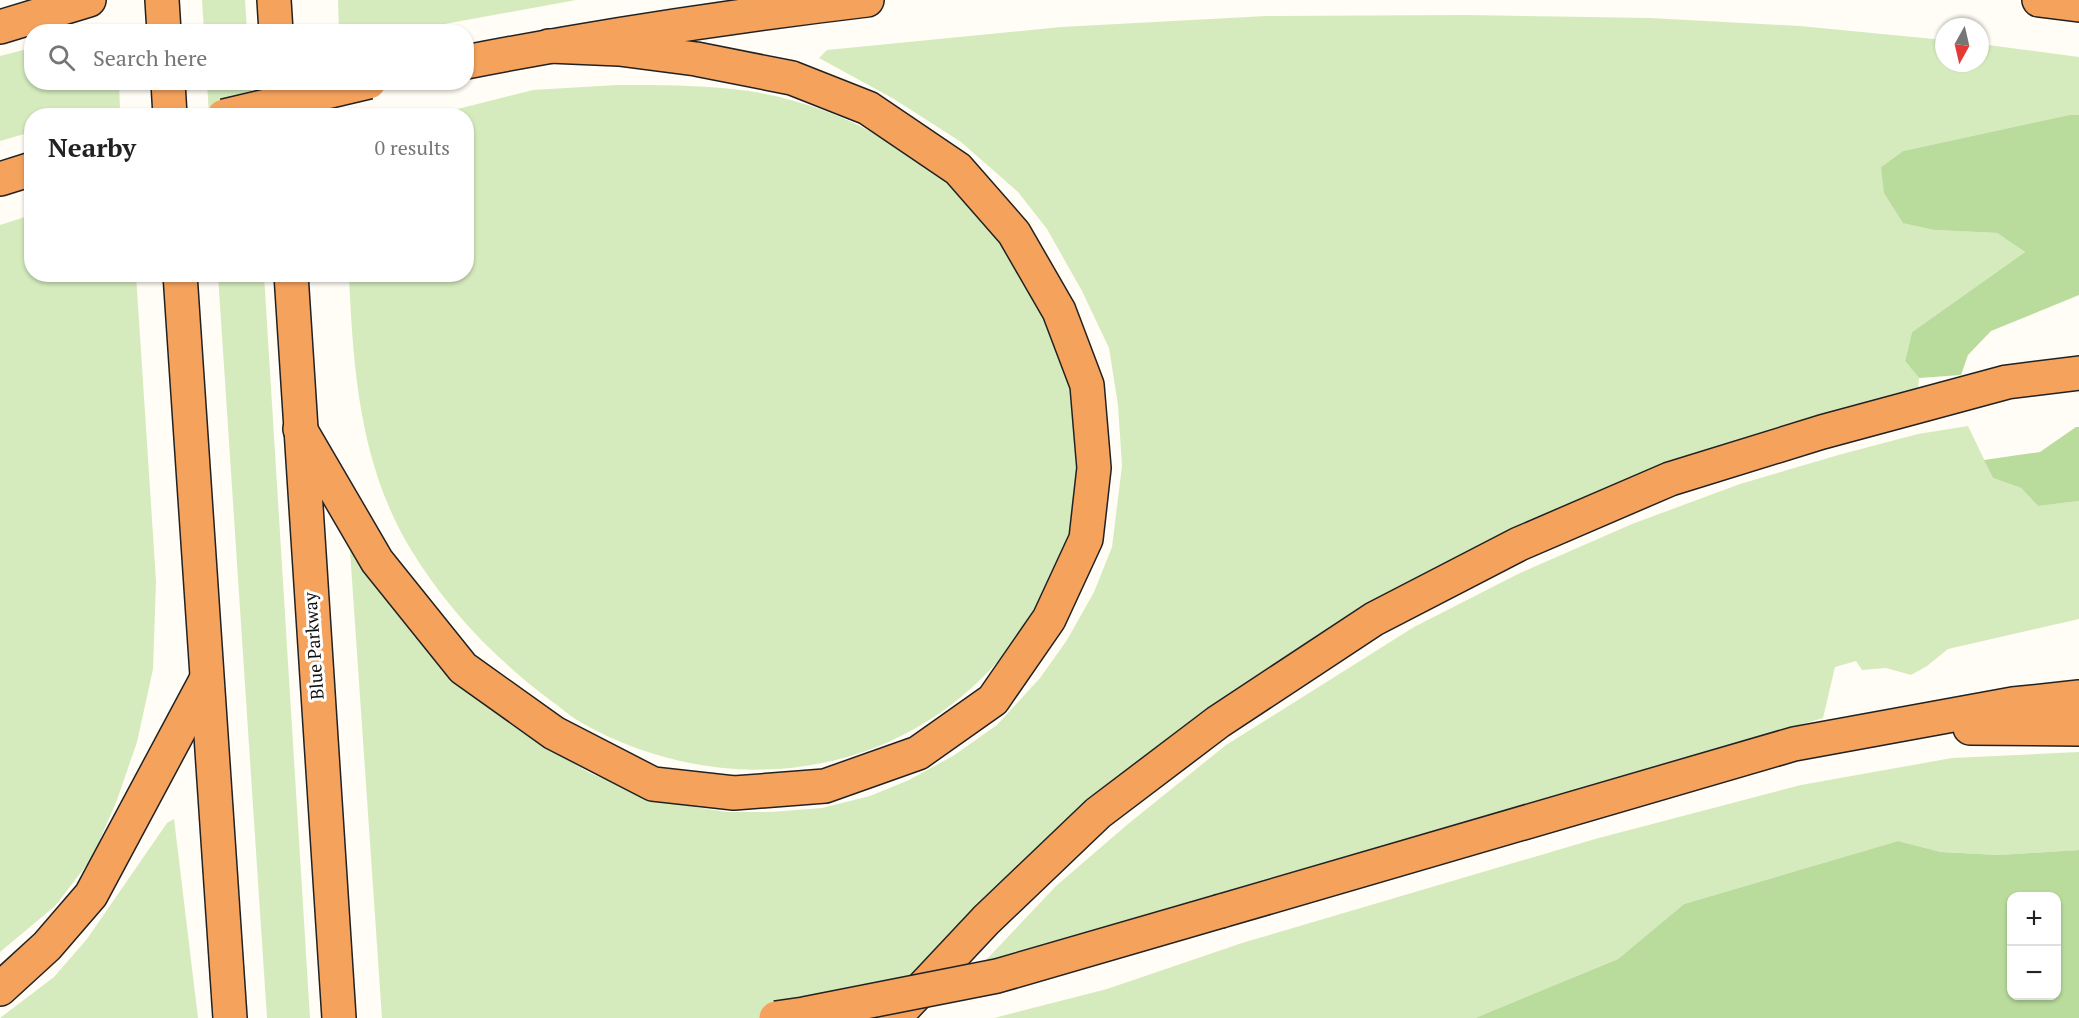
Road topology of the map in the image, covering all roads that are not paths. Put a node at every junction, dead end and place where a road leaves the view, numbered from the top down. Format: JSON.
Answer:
{"nodes":[{"id":1,"x":89,"y":0,"type":"edge"},
{"id":2,"x":162,"y":0,"type":"edge"},
{"id":3,"x":274,"y":0,"type":"edge"},
{"id":4,"x":867,"y":0,"type":"edge"},
{"id":5,"x":2039,"y":0,"type":"edge"},
{"id":6,"x":2079,"y":5,"type":"edge"},
{"id":7,"x":14,"y":22,"type":"edge"},
{"id":8,"x":164,"y":24,"type":"edge"},
{"id":9,"x":276,"y":24,"type":"edge"},
{"id":10,"x":549,"y":46,"type":"junction"},
{"id":11,"x":474,"y":60,"type":"edge"},
{"id":12,"x":168,"y":90,"type":"edge"},
{"id":13,"x":279,"y":90,"type":"edge"},
{"id":14,"x":335,"y":90,"type":"edge"},
{"id":15,"x":170,"y":108,"type":"edge"},
{"id":16,"x":258,"y":108,"type":"edge"},
{"id":17,"x":281,"y":108,"type":"edge"},
{"id":18,"x":24,"y":172,"type":"edge"},
{"id":19,"x":0,"y":179,"type":"edge"},
{"id":20,"x":181,"y":282,"type":"edge"},
{"id":21,"x":291,"y":282,"type":"edge"},
{"id":22,"x":2079,"y":373,"type":"edge"},
{"id":23,"x":300,"y":429,"type":"junction"},
{"id":24,"x":206,"y":680,"type":"junction"},
{"id":25,"x":2079,"y":697,"type":"edge"},
{"id":26,"x":1884,"y":728,"type":"junction"},
{"id":27,"x":2079,"y":729,"type":"edge"},
{"id":28,"x":0,"y":989,"type":"edge"},
{"id":29,"x":230,"y":1018,"type":"edge"},
{"id":30,"x":339,"y":1018,"type":"edge"},
{"id":31,"x":776,"y":1018,"type":"edge"},
{"id":32,"x":894,"y":1018,"type":"edge"}],
"edges":[{"from":1,"to":7,"type":"highway"},
{"from":2,"to":8,"type":"highway"},
{"from":3,"to":9,"type":"highway"},
{"from":4,"to":10,"type":"highway"},
{"from":5,"to":6,"type":"highway"},
{"from":10,"to":11,"type":"highway"},
{"from":10,"to":23,"type":"highway"},
{"from":12,"to":15,"type":"highway"},
{"from":13,"to":17,"type":"highway"},
{"from":14,"to":16,"type":"highway","bridge":true},
{"from":18,"to":19,"type":"highway"},
{"from":20,"to":24,"type":"highway"},
{"from":21,"to":23,"type":"highway","name":"Blue Parkway"},
{"from":22,"to":32,"type":"highway"},
{"from":23,"to":30,"type":"highway","name":"Blue Parkway"},
{"from":24,"to":28,"type":"highway"},
{"from":24,"to":29,"type":"highway"},
{"from":25,"to":26,"type":"highway"},
{"from":26,"to":27,"type":"highway"},
{"from":26,"to":31,"type":"highway","bridge":true}]}
